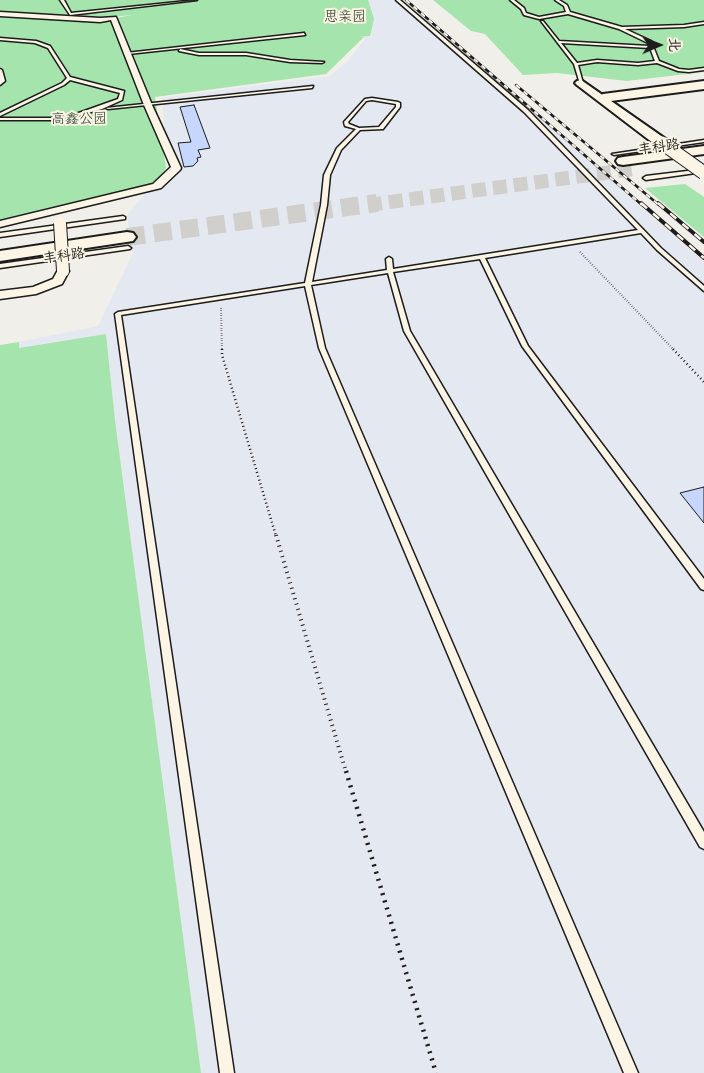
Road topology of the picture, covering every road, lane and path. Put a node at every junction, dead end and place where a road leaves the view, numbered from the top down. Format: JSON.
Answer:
{"nodes":[{"id":1,"x":62,"y":0,"type":"edge"},
{"id":2,"x":123,"y":0,"type":"edge"},
{"id":3,"x":153,"y":0,"type":"edge"},
{"id":4,"x":195,"y":0,"type":"edge"},
{"id":5,"x":398,"y":0,"type":"edge"},
{"id":6,"x":512,"y":0,"type":"edge"},
{"id":7,"x":557,"y":0,"type":"edge"},
{"id":8,"x":157,"y":4,"type":"junction"},
{"id":9,"x":128,"y":8,"type":"junction"},
{"id":10,"x":568,"y":13,"type":"junction"},
{"id":11,"x":0,"y":14,"type":"edge"},
{"id":12,"x":542,"y":22,"type":"dead end"},
{"id":13,"x":704,"y":23,"type":"edge"},
{"id":14,"x":620,"y":28,"type":"junction"},
{"id":15,"x":304,"y":34,"type":"dead end"},
{"id":16,"x":0,"y":39,"type":"edge"},
{"id":17,"x":559,"y":42,"type":"junction"},
{"id":18,"x":652,"y":47,"type":"junction"},
{"id":19,"x":173,"y":48,"type":"junction"},
{"id":20,"x":128,"y":53,"type":"junction"},
{"id":21,"x":322,"y":62,"type":"dead end"},
{"id":22,"x":657,"y":62,"type":"junction"},
{"id":23,"x":576,"y":64,"type":"junction"},
{"id":24,"x":704,"y":69,"type":"edge"},
{"id":25,"x":0,"y":70,"type":"edge"},
{"id":26,"x":69,"y":78,"type":"junction"},
{"id":27,"x":581,"y":83,"type":"joint"},
{"id":28,"x":0,"y":84,"type":"edge"},
{"id":29,"x":704,"y":85,"type":"edge"},
{"id":30,"x":312,"y":87,"type":"dead end"},
{"id":31,"x":602,"y":98,"type":"junction"},
{"id":32,"x":148,"y":104,"type":"junction"},
{"id":33,"x":100,"y":108,"type":"junction"},
{"id":34,"x":0,"y":115,"type":"edge"},
{"id":35,"x":0,"y":119,"type":"edge"},
{"id":36,"x":359,"y":129,"type":"junction"},
{"id":37,"x":704,"y":141,"type":"edge"},
{"id":38,"x":704,"y":150,"type":"edge"},
{"id":39,"x":704,"y":160,"type":"edge"},
{"id":40,"x":629,"y":165,"type":"junction"},
{"id":41,"x":704,"y":172,"type":"edge"},
{"id":42,"x":59,"y":217,"type":"junction"},
{"id":43,"x":0,"y":224,"type":"edge"},
{"id":44,"x":643,"y":231,"type":"junction"},
{"id":45,"x":125,"y":232,"type":"junction"},
{"id":46,"x":0,"y":235,"type":"edge"},
{"id":47,"x":0,"y":243,"type":"edge"},
{"id":48,"x":571,"y":243,"type":"junction"},
{"id":49,"x":0,"y":256,"type":"edge"},
{"id":50,"x":482,"y":257,"type":"junction"},
{"id":51,"x":389,"y":259,"type":"dead end"},
{"id":52,"x":0,"y":266,"type":"edge"},
{"id":53,"x":390,"y":271,"type":"junction"},
{"id":54,"x":308,"y":284,"type":"junction"},
{"id":55,"x":704,"y":289,"type":"edge"},
{"id":56,"x":0,"y":295,"type":"edge"},
{"id":57,"x":221,"y":298,"type":"junction"},
{"id":58,"x":704,"y":382,"type":"edge"},
{"id":59,"x":704,"y":586,"type":"edge"},
{"id":60,"x":704,"y":843,"type":"edge"},
{"id":61,"x":226,"y":1073,"type":"edge"},
{"id":62,"x":436,"y":1073,"type":"edge"},
{"id":63,"x":631,"y":1073,"type":"edge"}],
"edges":[{"from":1,"to":9,"type":"lane"},
{"from":2,"to":9,"type":"lane"},
{"from":3,"to":8,"type":"lane"},
{"from":4,"to":8,"type":"lane"},
{"from":5,"to":44,"type":"lane"},
{"from":6,"to":10,"type":"lane"},
{"from":7,"to":10,"type":"lane"},
{"from":8,"to":9,"type":"lane"},
{"from":10,"to":14,"type":"lane"},
{"from":11,"to":20,"type":"street"},
{"from":12,"to":17,"type":"lane"},
{"from":13,"to":14,"type":"lane"},
{"from":14,"to":18,"type":"lane"},
{"from":15,"to":19,"type":"lane"},
{"from":16,"to":26,"type":"lane"},
{"from":17,"to":18,"type":"lane"},
{"from":17,"to":23,"type":"lane"},
{"from":18,"to":22,"type":"lane"},
{"from":19,"to":20,"type":"lane"},
{"from":19,"to":21,"type":"lane"},
{"from":20,"to":32,"type":"street"},
{"from":22,"to":23,"type":"lane"},
{"from":22,"to":24,"type":"lane"},
{"from":23,"to":27,"type":"lane"},
{"from":25,"to":28,"type":"lane"},
{"from":26,"to":33,"type":"lane"},
{"from":26,"to":34,"type":"lane"},
{"from":27,"to":31,"type":"street"},
{"from":29,"to":31,"type":"main road"},
{"from":30,"to":32,"type":"lane"},
{"from":31,"to":41,"type":"street","bridge":true},
{"from":32,"to":33,"type":"lane"},
{"from":32,"to":42,"type":"street"},
{"from":33,"to":35,"type":"lane"},
{"from":36,"to":36,"type":"lane"},
{"from":36,"to":54,"type":"lane"},
{"from":37,"to":40,"type":"lane","name":"丰科路"},
{"from":38,"to":40,"type":"main road","name":"丰科路"},
{"from":39,"to":40,"type":"main road","name":"丰科路"},
{"from":40,"to":41,"type":"lane","name":"丰科路"},
{"from":42,"to":43,"type":"street"},
{"from":42,"to":56,"type":"street","bridge":true},
{"from":44,"to":48,"type":"lane"},
{"from":44,"to":55,"type":"lane"},
{"from":45,"to":46,"type":"lane","name":"丰科路"},
{"from":45,"to":47,"type":"main road","name":"丰科路"},
{"from":45,"to":49,"type":"main road","name":"丰科路"},
{"from":45,"to":52,"type":"lane","name":"丰科路"},
{"from":48,"to":50,"type":"lane"},
{"from":48,"to":58,"type":"path"},
{"from":50,"to":53,"type":"lane"},
{"from":50,"to":59,"type":"lane"},
{"from":51,"to":53,"type":"lane"},
{"from":53,"to":54,"type":"lane"},
{"from":53,"to":60,"type":"lane"},
{"from":54,"to":57,"type":"lane"},
{"from":54,"to":63,"type":"lane"},
{"from":57,"to":61,"type":"lane"},
{"from":57,"to":62,"type":"path"}]}
